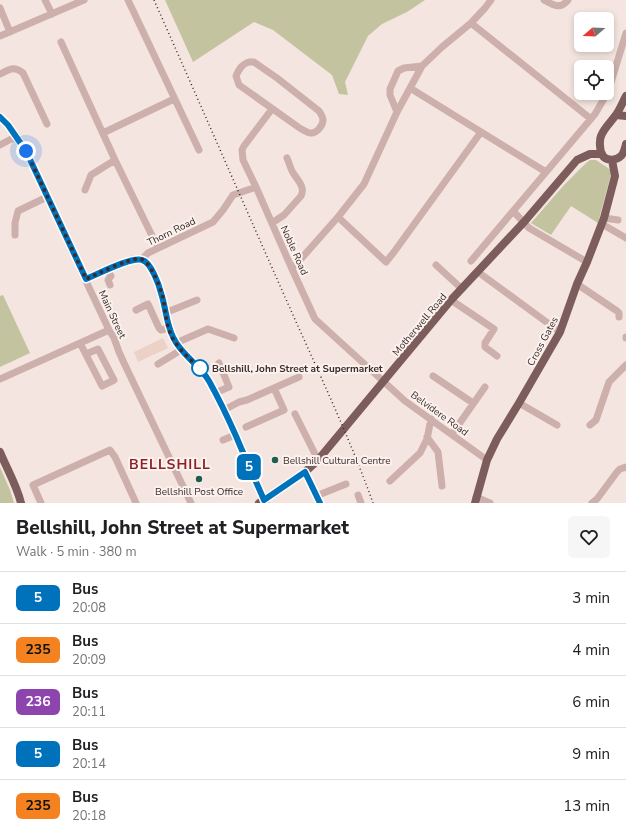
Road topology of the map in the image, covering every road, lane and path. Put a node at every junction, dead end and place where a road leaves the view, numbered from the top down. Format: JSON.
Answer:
{"nodes":[{"id":1,"x":46,"y":0,"type":"edge"},
{"id":2,"x":84,"y":0,"type":"edge"},
{"id":3,"x":128,"y":0,"type":"edge"},
{"id":4,"x":490,"y":0,"type":"edge"},
{"id":5,"x":544,"y":0,"type":"edge"},
{"id":6,"x":568,"y":0,"type":"edge"},
{"id":7,"x":0,"y":8,"type":"edge"},
{"id":8,"x":52,"y":14,"type":"junction"},
{"id":9,"x":471,"y":23,"type":"junction"},
{"id":10,"x":10,"y":32,"type":"junction"},
{"id":11,"x":626,"y":33,"type":"edge"},
{"id":12,"x":0,"y":36,"type":"edge"},
{"id":13,"x":61,"y":42,"type":"dead end"},
{"id":14,"x":422,"y":66,"type":"junction"},
{"id":15,"x":0,"y":74,"type":"edge"},
{"id":16,"x":410,"y":88,"type":"junction"},
{"id":17,"x":626,"y":96,"type":"edge"},
{"id":18,"x":174,"y":99,"type":"junction"},
{"id":19,"x":272,"y":109,"type":"junction"},
{"id":20,"x":397,"y":112,"type":"junction"},
{"id":21,"x":616,"y":115,"type":"junction"},
{"id":22,"x":626,"y":116,"type":"edge"},
{"id":23,"x":0,"y":117,"type":"edge"},
{"id":24,"x":591,"y":119,"type":"junction"},
{"id":25,"x":47,"y":124,"type":"dead end"},
{"id":26,"x":481,"y":132,"type":"junction"},
{"id":27,"x":103,"y":133,"type":"junction"},
{"id":28,"x":17,"y":136,"type":"junction"},
{"id":29,"x":626,"y":144,"type":"edge"},
{"id":30,"x":0,"y":145,"type":"edge"},
{"id":31,"x":199,"y":150,"type":"dead end"},
{"id":32,"x":602,"y":154,"type":"junction"},
{"id":33,"x":287,"y":158,"type":"dead end"},
{"id":34,"x":116,"y":160,"type":"junction"},
{"id":35,"x":612,"y":160,"type":"junction"},
{"id":36,"x":546,"y":172,"type":"junction"},
{"id":37,"x":256,"y":187,"type":"junction"},
{"id":38,"x":86,"y":190,"type":"dead end"},
{"id":39,"x":47,"y":197,"type":"junction"},
{"id":40,"x":513,"y":211,"type":"junction"},
{"id":41,"x":338,"y":217,"type":"junction"},
{"id":42,"x":618,"y":220,"type":"dead end"},
{"id":43,"x":603,"y":221,"type":"junction"},
{"id":44,"x":524,"y":222,"type":"junction"},
{"id":45,"x":272,"y":223,"type":"junction"},
{"id":46,"x":15,"y":235,"type":"dead end"},
{"id":47,"x":626,"y":238,"type":"edge"},
{"id":48,"x":158,"y":248,"type":"junction"},
{"id":49,"x":142,"y":259,"type":"junction"},
{"id":50,"x":471,"y":261,"type":"dead end"},
{"id":51,"x":587,"y":262,"type":"junction"},
{"id":52,"x":436,"y":265,"type":"dead end"},
{"id":53,"x":292,"y":269,"type":"junction"},
{"id":54,"x":107,"y":270,"type":"junction"},
{"id":55,"x":478,"y":272,"type":"junction"},
{"id":56,"x":86,"y":279,"type":"junction"},
{"id":57,"x":577,"y":284,"type":"junction"},
{"id":58,"x":110,"y":285,"type":"dead end"},
{"id":59,"x":462,"y":289,"type":"junction"},
{"id":60,"x":197,"y":300,"type":"dead end"},
{"id":61,"x":451,"y":300,"type":"junction"},
{"id":62,"x":136,"y":310,"type":"dead end"},
{"id":63,"x":165,"y":313,"type":"junction"},
{"id":64,"x":619,"y":317,"type":"dead end"},
{"id":65,"x":169,"y":328,"type":"junction"},
{"id":66,"x":109,"y":330,"type":"junction"},
{"id":67,"x":560,"y":332,"type":"junction"},
{"id":68,"x":234,"y":338,"type":"dead end"},
{"id":69,"x":80,"y":343,"type":"junction"},
{"id":70,"x":176,"y":343,"type":"junction"},
{"id":71,"x":181,"y":350,"type":"junction"},
{"id":72,"x":86,"y":354,"type":"junction"},
{"id":73,"x":497,"y":356,"type":"dead end"},
{"id":74,"x":218,"y":363,"type":"dead end"},
{"id":75,"x":158,"y":364,"type":"dead end"},
{"id":76,"x":626,"y":365,"type":"edge"},
{"id":77,"x":1,"y":376,"type":"edge"},
{"id":78,"x":433,"y":376,"type":"dead end"},
{"id":79,"x":299,"y":377,"type":"dead end"},
{"id":80,"x":384,"y":381,"type":"junction"},
{"id":81,"x":485,"y":387,"type":"dead end"},
{"id":82,"x":274,"y":388,"type":"junction"},
{"id":83,"x":215,"y":392,"type":"junction"},
{"id":84,"x":519,"y":403,"type":"junction"},
{"id":85,"x":474,"y":404,"type":"junction"},
{"id":86,"x":224,"y":410,"type":"junction"},
{"id":87,"x":295,"y":414,"type":"dead end"},
{"id":88,"x":431,"y":419,"type":"junction"},
{"id":89,"x":557,"y":425,"type":"dead end"},
{"id":90,"x":590,"y":425,"type":"dead end"},
{"id":91,"x":246,"y":427,"type":"dead end"},
{"id":92,"x":452,"y":434,"type":"junction"},
{"id":93,"x":235,"y":435,"type":"junction"},
{"id":94,"x":428,"y":437,"type":"junction"},
{"id":95,"x":223,"y":440,"type":"dead end"},
{"id":96,"x":0,"y":452,"type":"edge"},
{"id":97,"x":318,"y":460,"type":"junction"},
{"id":98,"x":487,"y":460,"type":"junction"},
{"id":99,"x":626,"y":467,"type":"edge"},
{"id":100,"x":305,"y":472,"type":"junction"},
{"id":101,"x":390,"y":481,"type":"dead end"},
{"id":102,"x":346,"y":484,"type":"dead end"},
{"id":103,"x":442,"y":486,"type":"dead end"},
{"id":104,"x":358,"y":495,"type":"dead end"},
{"id":105,"x":316,"y":496,"type":"junction"},
{"id":106,"x":476,"y":500,"type":"edge"},
{"id":107,"x":263,"y":502,"type":"edge"},
{"id":108,"x":21,"y":503,"type":"edge"},
{"id":109,"x":41,"y":503,"type":"edge"},
{"id":110,"x":136,"y":503,"type":"edge"},
{"id":111,"x":191,"y":503,"type":"edge"},
{"id":112,"x":320,"y":503,"type":"edge"},
{"id":113,"x":361,"y":503,"type":"edge"},
{"id":114,"x":490,"y":503,"type":"edge"},
{"id":115,"x":592,"y":503,"type":"edge"}],
"edges":[{"from":1,"to":8,"type":"street"},
{"from":2,"to":8,"type":"street"},
{"from":3,"to":18,"type":"street"},
{"from":4,"to":9,"type":"street"},
{"from":5,"to":6,"type":"street"},
{"from":7,"to":10,"type":"street"},
{"from":8,"to":10,"type":"street"},
{"from":9,"to":14,"type":"street"},
{"from":9,"to":24,"type":"street"},
{"from":10,"to":12,"type":"street"},
{"from":11,"to":24,"type":"street"},
{"from":13,"to":27,"type":"street"},
{"from":14,"to":16,"type":"street"},
{"from":14,"to":20,"type":"street"},
{"from":15,"to":25,"type":"street"},
{"from":16,"to":20,"type":"street"},
{"from":16,"to":26,"type":"street"},
{"from":17,"to":21,"type":"main road"},
{"from":18,"to":27,"type":"street"},
{"from":18,"to":31,"type":"street"},
{"from":19,"to":19,"type":"street"},
{"from":19,"to":37,"type":"street","name":"Noble Road"},
{"from":20,"to":41,"type":"street"},
{"from":21,"to":22,"type":"main road"},
{"from":21,"to":32,"type":"main road"},
{"from":23,"to":28,"type":"street","name":"Main Street"},
{"from":24,"to":36,"type":"street"},
{"from":26,"to":36,"type":"street"},
{"from":26,"to":41,"type":"street"},
{"from":27,"to":34,"type":"street"},
{"from":28,"to":30,"type":"street"},
{"from":28,"to":39,"type":"street","name":"Main Street"},
{"from":29,"to":35,"type":"main road"},
{"from":32,"to":35,"type":"main road"},
{"from":32,"to":44,"type":"main road","name":"Motherwell Road"},
{"from":33,"to":45,"type":"street"},
{"from":34,"to":38,"type":"street"},
{"from":34,"to":48,"type":"street"},
{"from":35,"to":43,"type":"main road","name":"Cross Gates"},
{"from":36,"to":40,"type":"street"},
{"from":37,"to":45,"type":"street","name":"Noble Road"},
{"from":37,"to":48,"type":"street","name":"Thorn Road"},
{"from":39,"to":46,"type":"street"},
{"from":39,"to":56,"type":"street","name":"Main Street"},
{"from":40,"to":44,"type":"street"},
{"from":40,"to":50,"type":"street"},
{"from":41,"to":53,"type":"street"},
{"from":42,"to":43,"type":"street"},
{"from":43,"to":47,"type":"street"},
{"from":43,"to":51,"type":"main road","name":"Cross Gates"},
{"from":44,"to":51,"type":"street"},
{"from":44,"to":55,"type":"main road","name":"Motherwell Road"},
{"from":45,"to":53,"type":"street","name":"Noble Road"},
{"from":48,"to":49,"type":"street","name":"Thorn Road"},
{"from":49,"to":54,"type":"street","name":"Thorn Road"},
{"from":49,"to":63,"type":"street"},
{"from":51,"to":57,"type":"main road","name":"Cross Gates"},
{"from":52,"to":59,"type":"street"},
{"from":53,"to":80,"type":"street","name":"Noble Road"},
{"from":54,"to":56,"type":"street","name":"Thorn Road"},
{"from":54,"to":58,"type":"street"},
{"from":55,"to":59,"type":"main road","name":"Motherwell Road"},
{"from":55,"to":67,"type":"street"},
{"from":56,"to":66,"type":"street","name":"Main Street"},
{"from":57,"to":64,"type":"street"},
{"from":57,"to":67,"type":"main road","name":"Cross Gates"},
{"from":59,"to":61,"type":"main road","name":"Motherwell Road"},
{"from":60,"to":63,"type":"street"},
{"from":61,"to":73,"type":"street"},
{"from":61,"to":80,"type":"main road","name":"Motherwell Road"},
{"from":62,"to":65,"type":"street"},
{"from":63,"to":65,"type":"street"},
{"from":65,"to":70,"type":"street"},
{"from":66,"to":69,"type":"street"},
{"from":66,"to":111,"type":"street","name":"Main Street"},
{"from":67,"to":84,"type":"main road","name":"Cross Gates"},
{"from":68,"to":70,"type":"street"},
{"from":69,"to":72,"type":"street"},
{"from":69,"to":77,"type":"street"},
{"from":70,"to":71,"type":"street"},
{"from":71,"to":75,"type":"street"},
{"from":71,"to":83,"type":"street"},
{"from":72,"to":72,"type":"street"},
{"from":74,"to":83,"type":"street"},
{"from":76,"to":90,"type":"street"},
{"from":78,"to":85,"type":"street"},
{"from":79,"to":82,"type":"street"},
{"from":80,"to":88,"type":"street","name":"Belvidere Road"},
{"from":80,"to":97,"type":"main road","name":"Motherwell Road"},
{"from":81,"to":85,"type":"street"},
{"from":82,"to":86,"type":"street"},
{"from":82,"to":91,"type":"street"},
{"from":83,"to":86,"type":"street"},
{"from":84,"to":89,"type":"street"},
{"from":84,"to":98,"type":"main road","name":"Cross Gates"},
{"from":85,"to":92,"type":"street"},
{"from":86,"to":93,"type":"street"},
{"from":87,"to":97,"type":"street"},
{"from":88,"to":92,"type":"street","name":"Belvidere Road"},
{"from":88,"to":94,"type":"street"},
{"from":92,"to":98,"type":"street","name":"Belvidere Road"},
{"from":93,"to":95,"type":"street"},
{"from":93,"to":107,"type":"street"},
{"from":94,"to":101,"type":"street"},
{"from":94,"to":103,"type":"street"},
{"from":96,"to":108,"type":"main road"},
{"from":97,"to":100,"type":"main road","name":"Motherwell Road"},
{"from":98,"to":106,"type":"main road","name":"Cross Gates"},
{"from":99,"to":115,"type":"street"},
{"from":100,"to":105,"type":"street"},
{"from":100,"to":107,"type":"main road","name":"Motherwell Road"},
{"from":102,"to":105,"type":"street"},
{"from":104,"to":113,"type":"street"},
{"from":105,"to":112,"type":"street"},
{"from":106,"to":114,"type":"street"},
{"from":109,"to":110,"type":"street"}]}
